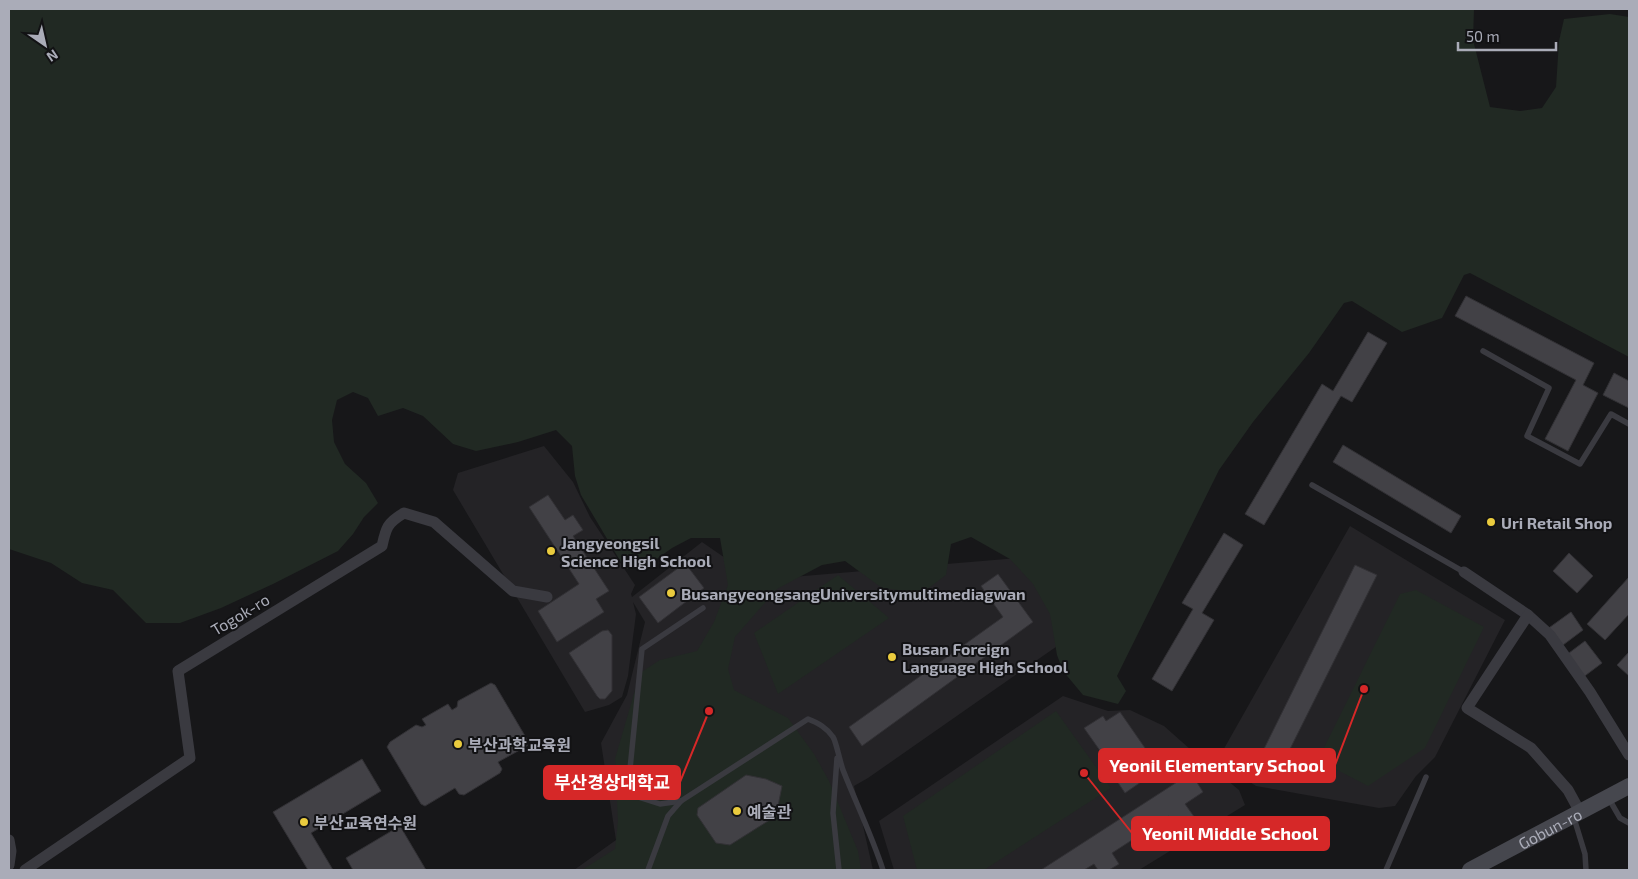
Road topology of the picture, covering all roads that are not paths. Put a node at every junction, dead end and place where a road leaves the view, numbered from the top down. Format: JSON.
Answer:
{"nodes":[{"id":1,"x":1484,"y":351,"type":"dead end"},
{"id":2,"x":1629,"y":424,"type":"edge"},
{"id":3,"x":1312,"y":485,"type":"dead end"},
{"id":4,"x":1464,"y":572,"type":"joint"},
{"id":5,"x":547,"y":597,"type":"dead end"},
{"id":6,"x":703,"y":608,"type":"dead end"},
{"id":7,"x":1528,"y":615,"type":"junction"},
{"id":8,"x":1629,"y":755,"type":"edge"},
{"id":9,"x":838,"y":756,"type":"junction"},
{"id":10,"x":1426,"y":777,"type":"dead end"},
{"id":11,"x":1629,"y":786,"type":"edge"},
{"id":12,"x":1608,"y":798,"type":"junction"},
{"id":13,"x":681,"y":801,"type":"junction"},
{"id":14,"x":1576,"y":814,"type":"junction"},
{"id":15,"x":1629,"y":822,"type":"edge"},
{"id":16,"x":9,"y":840,"type":"edge"},
{"id":17,"x":9,"y":865,"type":"edge"},
{"id":18,"x":25,"y":870,"type":"edge"},
{"id":19,"x":648,"y":870,"type":"edge"},
{"id":20,"x":840,"y":870,"type":"edge"},
{"id":21,"x":883,"y":870,"type":"edge"},
{"id":22,"x":1386,"y":870,"type":"edge"},
{"id":23,"x":1470,"y":870,"type":"edge"},
{"id":24,"x":1586,"y":870,"type":"edge"}],
"edges":[{"from":1,"to":2,"type":"lane"},
{"from":3,"to":4,"type":"lane"},
{"from":4,"to":7,"type":"street"},
{"from":5,"to":18,"type":"street","name":"Togok-ro"},
{"from":6,"to":13,"type":"lane"},
{"from":7,"to":8,"type":"street"},
{"from":7,"to":14,"type":"street"},
{"from":9,"to":13,"type":"lane"},
{"from":9,"to":20,"type":"lane"},
{"from":9,"to":21,"type":"lane"},
{"from":10,"to":22,"type":"lane"},
{"from":11,"to":12,"type":"main road","name":"Gobun-ro"},
{"from":12,"to":14,"type":"main road","name":"Gobun-ro"},
{"from":12,"to":15,"type":"lane"},
{"from":13,"to":19,"type":"lane"},
{"from":14,"to":23,"type":"main road","name":"Gobun-ro"},
{"from":14,"to":24,"type":"lane"},
{"from":16,"to":17,"type":"street"}]}
